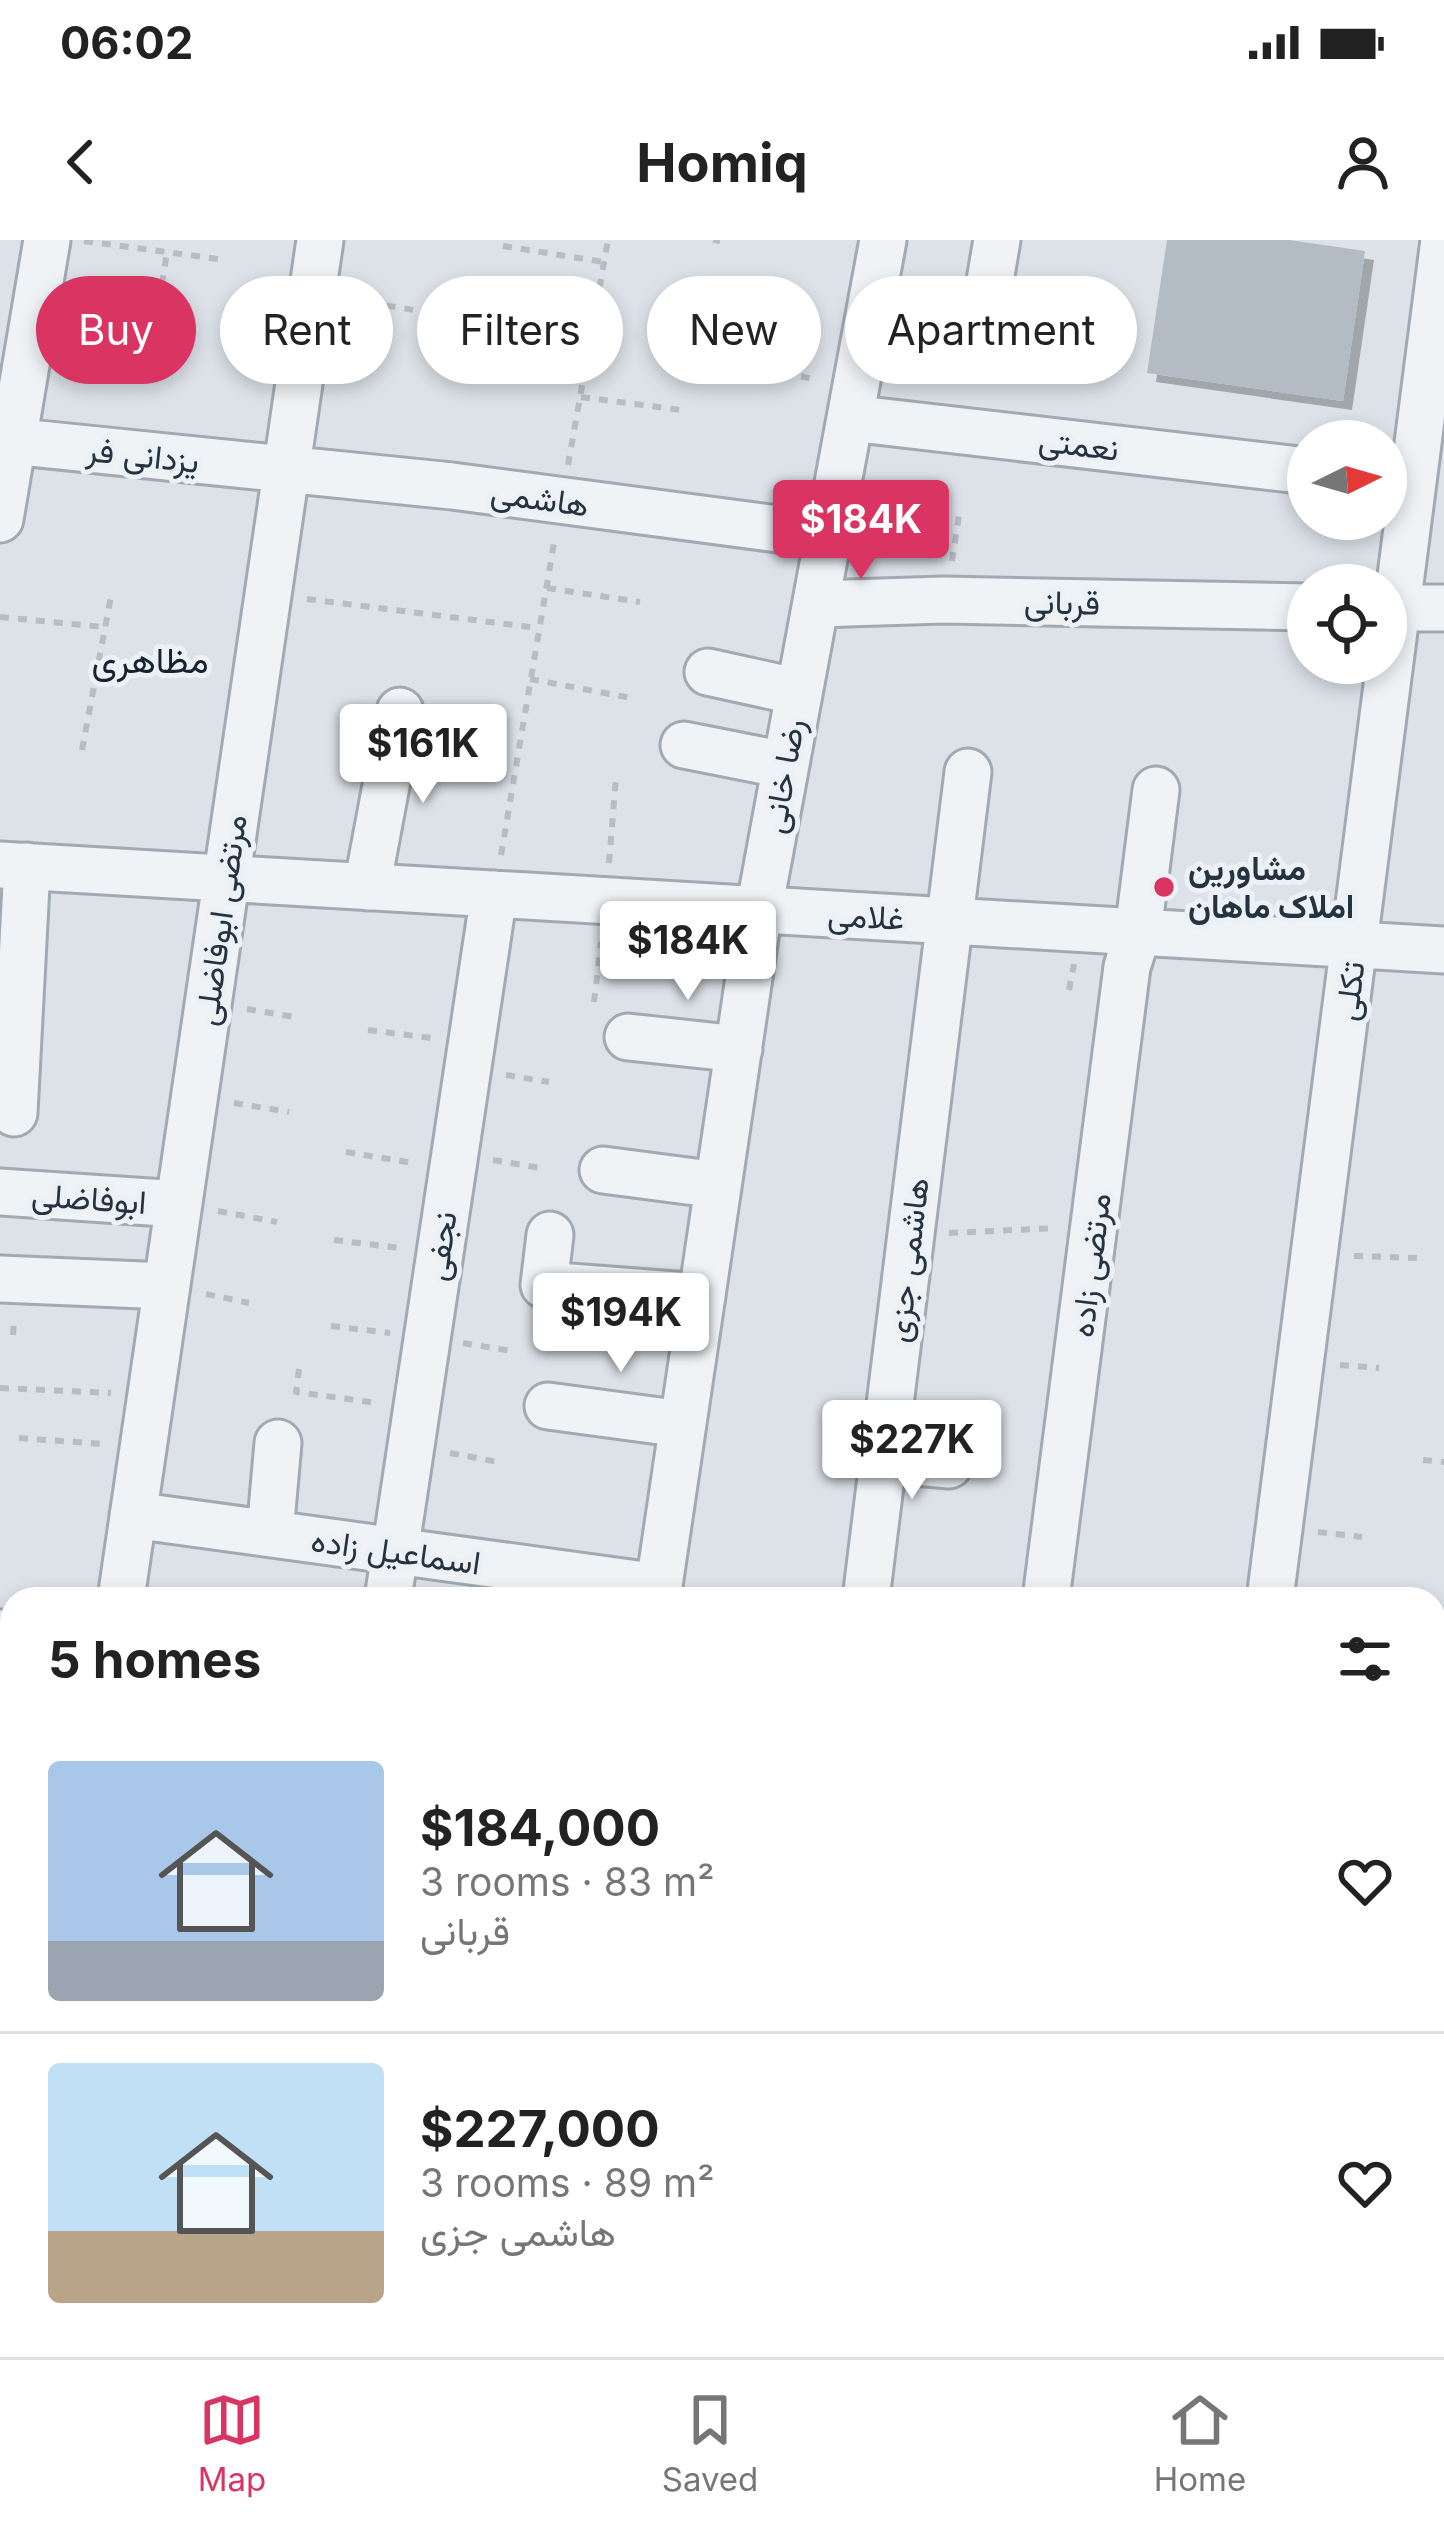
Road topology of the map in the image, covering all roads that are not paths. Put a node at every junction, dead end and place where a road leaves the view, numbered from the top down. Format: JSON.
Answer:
{"nodes":[{"id":1,"x":47,"y":240,"type":"edge"},
{"id":2,"x":320,"y":240,"type":"edge"},
{"id":3,"x":883,"y":240,"type":"edge"},
{"id":4,"x":997,"y":240,"type":"edge"},
{"id":5,"x":1444,"y":240,"type":"edge"},
{"id":6,"x":991,"y":276,"type":"edge"},
{"id":7,"x":853,"y":403,"type":"junction"},
{"id":8,"x":1433,"y":409,"type":"edge"},
{"id":9,"x":6,"y":441,"type":"edge"},
{"id":10,"x":1407,"y":465,"type":"edge"},
{"id":11,"x":1287,"y":468,"type":"edge"},
{"id":12,"x":286,"y":470,"type":"junction"},
{"id":13,"x":0,"y":519,"type":"edge"},
{"id":14,"x":793,"y":532,"type":"dead end"},
{"id":15,"x":816,"y":604,"type":"junction"},
{"id":16,"x":1287,"y":607,"type":"edge"},
{"id":17,"x":1407,"y":608,"type":"edge"},
{"id":18,"x":1444,"y":608,"type":"edge"},
{"id":19,"x":707,"y":673,"type":"dead end"},
{"id":20,"x":1382,"y":684,"type":"edge"},
{"id":21,"x":799,"y":692,"type":"junction"},
{"id":22,"x":400,"y":711,"type":"dead end"},
{"id":23,"x":684,"y":745,"type":"dead end"},
{"id":24,"x":785,"y":765,"type":"junction"},
{"id":25,"x":968,"y":772,"type":"dead end"},
{"id":26,"x":1156,"y":790,"type":"dead end"},
{"id":27,"x":14,"y":866,"type":"edge"},
{"id":28,"x":226,"y":879,"type":"junction"},
{"id":29,"x":367,"y":886,"type":"junction"},
{"id":30,"x":494,"y":894,"type":"junction"},
{"id":31,"x":759,"y":910,"type":"junction"},
{"id":32,"x":951,"y":921,"type":"junction"},
{"id":33,"x":1138,"y":932,"type":"junction"},
{"id":34,"x":1354,"y":945,"type":"junction"},
{"id":35,"x":1444,"y":950,"type":"edge"},
{"id":36,"x":628,"y":1037,"type":"dead end"},
{"id":37,"x":739,"y":1049,"type":"junction"},
{"id":38,"x":14,"y":1113,"type":"dead end"},
{"id":39,"x":603,"y":1170,"type":"dead end"},
{"id":40,"x":718,"y":1185,"type":"junction"},
{"id":41,"x":0,"y":1192,"type":"edge"},
{"id":42,"x":179,"y":1204,"type":"junction"},
{"id":43,"x":550,"y":1235,"type":"dead end"},
{"id":44,"x":0,"y":1279,"type":"edge"},
{"id":45,"x":167,"y":1286,"type":"junction"},
{"id":46,"x":702,"y":1298,"type":"junction"},
{"id":47,"x":548,"y":1406,"type":"dead end"},
{"id":48,"x":682,"y":1424,"type":"junction"},
{"id":49,"x":278,"y":1443,"type":"dead end"},
{"id":50,"x":882,"y":1459,"type":"junction"},
{"id":51,"x":949,"y":1465,"type":"dead end"},
{"id":52,"x":133,"y":1515,"type":"junction"},
{"id":53,"x":270,"y":1533,"type":"junction"},
{"id":54,"x":396,"y":1550,"type":"junction"},
{"id":55,"x":123,"y":1587,"type":"edge"},
{"id":56,"x":390,"y":1587,"type":"edge"},
{"id":57,"x":621,"y":1587,"type":"edge"},
{"id":58,"x":659,"y":1587,"type":"edge"},
{"id":59,"x":867,"y":1587,"type":"edge"},
{"id":60,"x":1048,"y":1587,"type":"edge"},
{"id":61,"x":1272,"y":1587,"type":"edge"}],
"edges":[{"from":1,"to":9,"type":"street"},
{"from":2,"to":12,"type":"street","name":"مرتضی ابوفاضلی"},
{"from":3,"to":7,"type":"street","name":"رضا خانی"},
{"from":4,"to":6,"type":"street"},
{"from":5,"to":8,"type":"street","name":"تکلی"},
{"from":7,"to":11,"type":"street","name":"نعمتی"},
{"from":7,"to":15,"type":"street","name":"رضا خانی"},
{"from":8,"to":10,"type":"street","name":"تکلی"},
{"from":9,"to":12,"type":"street","name":"یزدانی فر"},
{"from":9,"to":13,"type":"street"},
{"from":12,"to":14,"type":"street","name":"هاشمی"},
{"from":12,"to":28,"type":"street","name":"مرتضی ابوفاضلی"},
{"from":15,"to":16,"type":"street","name":"قربانی"},
{"from":15,"to":21,"type":"street","name":"رضا خانی"},
{"from":17,"to":18,"type":"street"},
{"from":19,"to":21,"type":"street"},
{"from":20,"to":34,"type":"street","name":"تکلی"},
{"from":21,"to":24,"type":"street","name":"رضا خانی"},
{"from":22,"to":29,"type":"street"},
{"from":23,"to":24,"type":"street"},
{"from":24,"to":31,"type":"street","name":"رضا خانی"},
{"from":25,"to":32,"type":"street","name":"هاشمی جزی"},
{"from":26,"to":33,"type":"street","name":"مرتضی زاده"},
{"from":27,"to":28,"type":"street","name":"غلامی"},
{"from":27,"to":38,"type":"street"},
{"from":28,"to":29,"type":"street","name":"غلامی"},
{"from":28,"to":42,"type":"street","name":"مرتضی ابوفاضلی"},
{"from":29,"to":30,"type":"street","name":"غلامی"},
{"from":30,"to":31,"type":"street","name":"غلامی"},
{"from":30,"to":54,"type":"street","name":"نجفی"},
{"from":31,"to":32,"type":"street","name":"غلامی"},
{"from":31,"to":37,"type":"street","name":"رضا خانی"},
{"from":32,"to":33,"type":"street","name":"غلامی"},
{"from":32,"to":50,"type":"street","name":"هاشمی جزی"},
{"from":33,"to":34,"type":"street","name":"غلامی"},
{"from":33,"to":60,"type":"street","name":"مرتضی زاده"},
{"from":34,"to":35,"type":"street","name":"غلامی"},
{"from":34,"to":61,"type":"street","name":"تکلی"},
{"from":36,"to":37,"type":"street"},
{"from":37,"to":40,"type":"street","name":"رضا خانی"},
{"from":39,"to":40,"type":"street"},
{"from":40,"to":46,"type":"street","name":"رضا خانی"},
{"from":41,"to":42,"type":"street","name":"ابوفاضلی"},
{"from":42,"to":45,"type":"street","name":"مرتضی ابوفاضلی"},
{"from":43,"to":46,"type":"street"},
{"from":44,"to":45,"type":"street"},
{"from":45,"to":52,"type":"street","name":"مرتضی ابوفاضلی"},
{"from":46,"to":48,"type":"street","name":"رضا خانی"},
{"from":47,"to":48,"type":"street"},
{"from":48,"to":58,"type":"street","name":"رضا خانی"},
{"from":49,"to":53,"type":"street"},
{"from":50,"to":51,"type":"street"},
{"from":50,"to":59,"type":"street","name":"هاشمی جزی"},
{"from":52,"to":53,"type":"street","name":"اسماعیل زاده"},
{"from":52,"to":55,"type":"street","name":"مرتضی ابوفاضلی"},
{"from":53,"to":54,"type":"street","name":"اسماعیل زاده"},
{"from":54,"to":56,"type":"street","name":"نجفی"},
{"from":54,"to":57,"type":"street","name":"اسماعیل زاده"}]}
